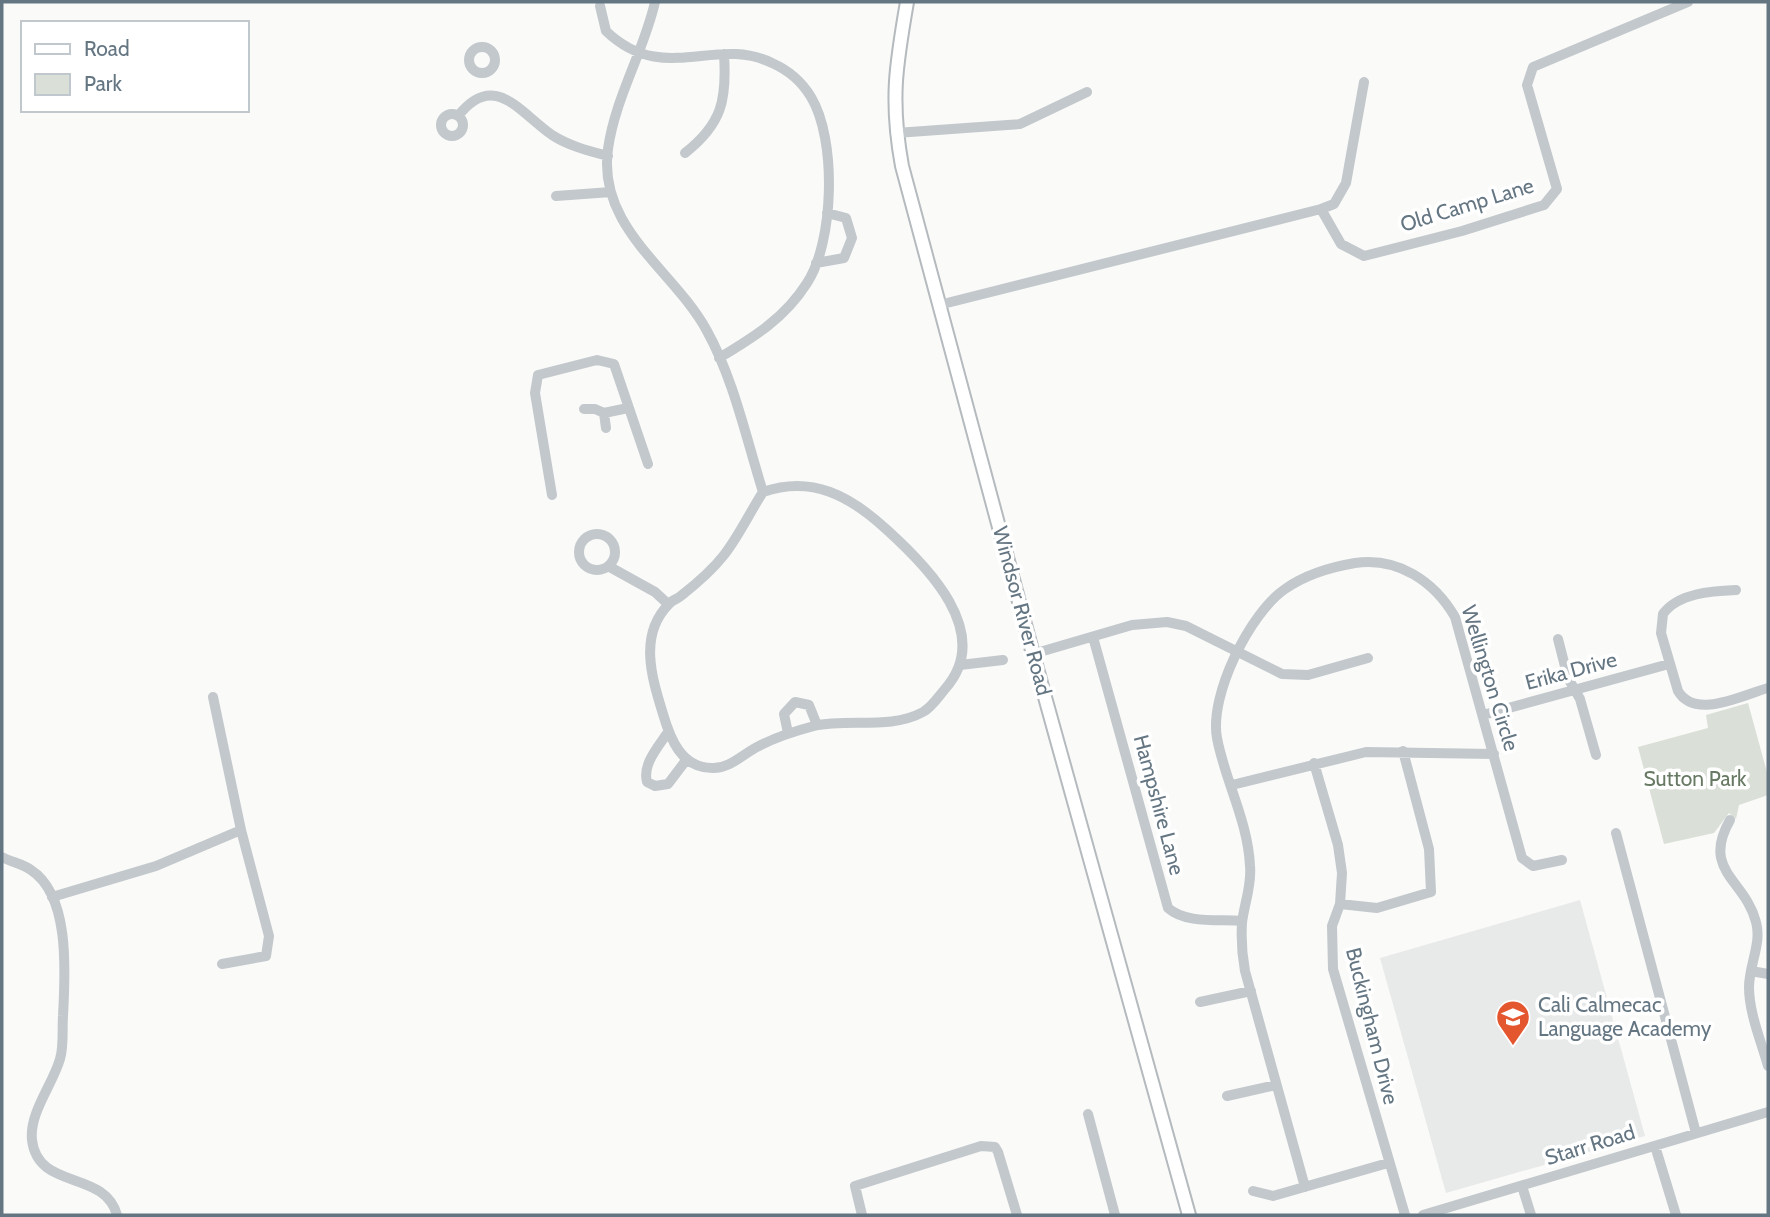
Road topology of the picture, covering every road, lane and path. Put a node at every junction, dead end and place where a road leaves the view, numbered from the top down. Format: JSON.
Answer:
{"nodes":[{"id":1,"x":655,"y":2,"type":"edge"},
{"id":2,"x":907,"y":2,"type":"edge"},
{"id":3,"x":1688,"y":2,"type":"edge"},
{"id":4,"x":600,"y":6,"type":"dead end"},
{"id":5,"x":639,"y":53,"type":"junction"},
{"id":6,"x":724,"y":54,"type":"junction"},
{"id":7,"x":487,"y":72,"type":"dead end"},
{"id":8,"x":1364,"y":82,"type":"dead end"},
{"id":9,"x":1087,"y":92,"type":"dead end"},
{"id":10,"x":485,"y":96,"type":"junction"},
{"id":11,"x":458,"y":116,"type":"dead end"},
{"id":12,"x":896,"y":134,"type":"junction"},
{"id":13,"x":685,"y":153,"type":"dead end"},
{"id":14,"x":608,"y":156,"type":"junction"},
{"id":15,"x":611,"y":192,"type":"junction"},
{"id":16,"x":556,"y":196,"type":"dead end"},
{"id":17,"x":1321,"y":209,"type":"junction"},
{"id":18,"x":827,"y":213,"type":"junction"},
{"id":19,"x":816,"y":263,"type":"junction"},
{"id":20,"x":939,"y":305,"type":"junction"},
{"id":21,"x":719,"y":358,"type":"junction"},
{"id":22,"x":628,"y":408,"type":"junction"},
{"id":23,"x":584,"y":409,"type":"dead end"},
{"id":24,"x":604,"y":413,"type":"junction"},
{"id":25,"x":606,"y":428,"type":"dead end"},
{"id":26,"x":648,"y":464,"type":"dead end"},
{"id":27,"x":763,"y":492,"type":"junction"},
{"id":28,"x":552,"y":495,"type":"dead end"},
{"id":29,"x":608,"y":566,"type":"dead end"},
{"id":30,"x":1736,"y":590,"type":"dead end"},
{"id":31,"x":668,"y":604,"type":"junction"},
{"id":32,"x":1093,"y":637,"type":"junction"},
{"id":33,"x":1558,"y":639,"type":"dead end"},
{"id":34,"x":1239,"y":653,"type":"junction"},
{"id":35,"x":1033,"y":654,"type":"junction"},
{"id":36,"x":1368,"y":658,"type":"dead end"},
{"id":37,"x":1003,"y":660,"type":"dead end"},
{"id":38,"x":1669,"y":664,"type":"junction"},
{"id":39,"x":960,"y":665,"type":"junction"},
{"id":40,"x":1768,"y":688,"type":"edge"},
{"id":41,"x":1573,"y":690,"type":"junction"},
{"id":42,"x":213,"y":697,"type":"dead end"},
{"id":43,"x":1483,"y":715,"type":"junction"},
{"id":44,"x":817,"y":726,"type":"junction"},
{"id":45,"x":668,"y":732,"type":"junction"},
{"id":46,"x":788,"y":733,"type":"junction"},
{"id":47,"x":1403,"y":751,"type":"junction"},
{"id":48,"x":1494,"y":754,"type":"junction"},
{"id":49,"x":1597,"y":755,"type":"dead end"},
{"id":50,"x":687,"y":759,"type":"junction"},
{"id":51,"x":1314,"y":763,"type":"junction"},
{"id":52,"x":1232,"y":785,"type":"junction"},
{"id":53,"x":1730,"y":820,"type":"dead end"},
{"id":54,"x":241,"y":830,"type":"junction"},
{"id":55,"x":1616,"y":833,"type":"dead end"},
{"id":56,"x":3,"y":859,"type":"edge"},
{"id":57,"x":1562,"y":860,"type":"dead end"},
{"id":58,"x":52,"y":897,"type":"junction"},
{"id":59,"x":1340,"y":904,"type":"junction"},
{"id":60,"x":1242,"y":921,"type":"junction"},
{"id":61,"x":222,"y":964,"type":"dead end"},
{"id":62,"x":1751,"y":971,"type":"junction"},
{"id":63,"x":1768,"y":974,"type":"edge"},
{"id":64,"x":1251,"y":991,"type":"junction"},
{"id":65,"x":1200,"y":1002,"type":"dead end"},
{"id":66,"x":1768,"y":1066,"type":"edge"},
{"id":67,"x":1276,"y":1085,"type":"junction"},
{"id":68,"x":1227,"y":1096,"type":"dead end"},
{"id":69,"x":1768,"y":1112,"type":"edge"},
{"id":70,"x":1088,"y":1114,"type":"dead end"},
{"id":71,"x":1696,"y":1133,"type":"junction"},
{"id":72,"x":1655,"y":1146,"type":"junction"},
{"id":73,"x":1388,"y":1163,"type":"junction"},
{"id":74,"x":1522,"y":1186,"type":"junction"},
{"id":75,"x":1305,"y":1187,"type":"junction"},
{"id":76,"x":1253,"y":1191,"type":"dead end"},
{"id":77,"x":117,"y":1215,"type":"edge"},
{"id":78,"x":862,"y":1215,"type":"edge"},
{"id":79,"x":1017,"y":1215,"type":"edge"},
{"id":80,"x":1115,"y":1215,"type":"edge"},
{"id":81,"x":1189,"y":1215,"type":"edge"},
{"id":82,"x":1405,"y":1215,"type":"edge"},
{"id":83,"x":1423,"y":1215,"type":"edge"},
{"id":84,"x":1531,"y":1215,"type":"edge"},
{"id":85,"x":1676,"y":1215,"type":"edge"}],
"edges":[{"from":1,"to":5,"type":"street"},
{"from":2,"to":12,"type":"main road","name":"Windsor River Road"},
{"from":3,"to":17,"type":"street","name":"Old Camp Lane"},
{"from":4,"to":5,"type":"street"},
{"from":5,"to":6,"type":"street"},
{"from":5,"to":14,"type":"street"},
{"from":6,"to":13,"type":"street"},
{"from":6,"to":18,"type":"street"},
{"from":7,"to":10,"type":"street"},
{"from":8,"to":17,"type":"street"},
{"from":9,"to":12,"type":"street"},
{"from":10,"to":11,"type":"street"},
{"from":10,"to":14,"type":"street"},
{"from":12,"to":20,"type":"main road","name":"Windsor River Road"},
{"from":14,"to":15,"type":"street"},
{"from":15,"to":16,"type":"street"},
{"from":15,"to":21,"type":"street"},
{"from":17,"to":20,"type":"street"},
{"from":18,"to":19,"type":"street"},
{"from":18,"to":19,"type":"street"},
{"from":19,"to":21,"type":"street"},
{"from":20,"to":35,"type":"main road","name":"Windsor River Road"},
{"from":21,"to":27,"type":"street"},
{"from":22,"to":24,"type":"street"},
{"from":22,"to":26,"type":"street"},
{"from":22,"to":28,"type":"street"},
{"from":23,"to":24,"type":"street"},
{"from":24,"to":25,"type":"street"},
{"from":27,"to":31,"type":"street"},
{"from":27,"to":39,"type":"street"},
{"from":29,"to":31,"type":"street"},
{"from":30,"to":38,"type":"street"},
{"from":31,"to":45,"type":"street"},
{"from":32,"to":34,"type":"street"},
{"from":32,"to":35,"type":"street"},
{"from":32,"to":60,"type":"street","name":"Hampshire Lane"},
{"from":33,"to":41,"type":"street"},
{"from":34,"to":36,"type":"street"},
{"from":34,"to":43,"type":"street","name":"Wellington Circle"},
{"from":34,"to":52,"type":"street","name":"Wellington Circle"},
{"from":35,"to":81,"type":"main road","name":"Windsor River Road"},
{"from":37,"to":39,"type":"street"},
{"from":38,"to":40,"type":"street"},
{"from":38,"to":41,"type":"street","name":"Erika Drive"},
{"from":39,"to":44,"type":"street"},
{"from":41,"to":43,"type":"street","name":"Erika Drive"},
{"from":41,"to":49,"type":"street"},
{"from":42,"to":54,"type":"street"},
{"from":43,"to":48,"type":"street","name":"Wellington Circle"},
{"from":44,"to":46,"type":"street"},
{"from":44,"to":46,"type":"street"},
{"from":45,"to":50,"type":"street"},
{"from":45,"to":50,"type":"street"},
{"from":46,"to":50,"type":"street"},
{"from":47,"to":48,"type":"street"},
{"from":47,"to":51,"type":"street"},
{"from":47,"to":59,"type":"street"},
{"from":48,"to":57,"type":"street","name":"Wellington Circle"},
{"from":51,"to":52,"type":"street"},
{"from":51,"to":59,"type":"street","name":"Buckingham Drive"},
{"from":52,"to":60,"type":"street","name":"Wellington Circle"},
{"from":53,"to":62,"type":"street"},
{"from":54,"to":58,"type":"street"},
{"from":54,"to":61,"type":"street"},
{"from":55,"to":71,"type":"street"},
{"from":56,"to":58,"type":"street"},
{"from":58,"to":77,"type":"street"},
{"from":59,"to":73,"type":"street","name":"Buckingham Drive"},
{"from":60,"to":64,"type":"street","name":"Wellington Circle"},
{"from":62,"to":63,"type":"street"},
{"from":62,"to":66,"type":"street"},
{"from":64,"to":65,"type":"street"},
{"from":64,"to":67,"type":"street","name":"Wellington Circle"},
{"from":67,"to":68,"type":"street"},
{"from":67,"to":75,"type":"street","name":"Wellington Circle"},
{"from":69,"to":71,"type":"street","name":"Starr Road"},
{"from":70,"to":80,"type":"street"},
{"from":71,"to":72,"type":"street","name":"Starr Road"},
{"from":72,"to":74,"type":"street","name":"Starr Road"},
{"from":72,"to":85,"type":"street"},
{"from":73,"to":75,"type":"street"},
{"from":73,"to":82,"type":"street","name":"Buckingham Drive"},
{"from":74,"to":83,"type":"street","name":"Starr Road"},
{"from":74,"to":84,"type":"street"},
{"from":75,"to":76,"type":"street"},
{"from":78,"to":79,"type":"street"}]}
